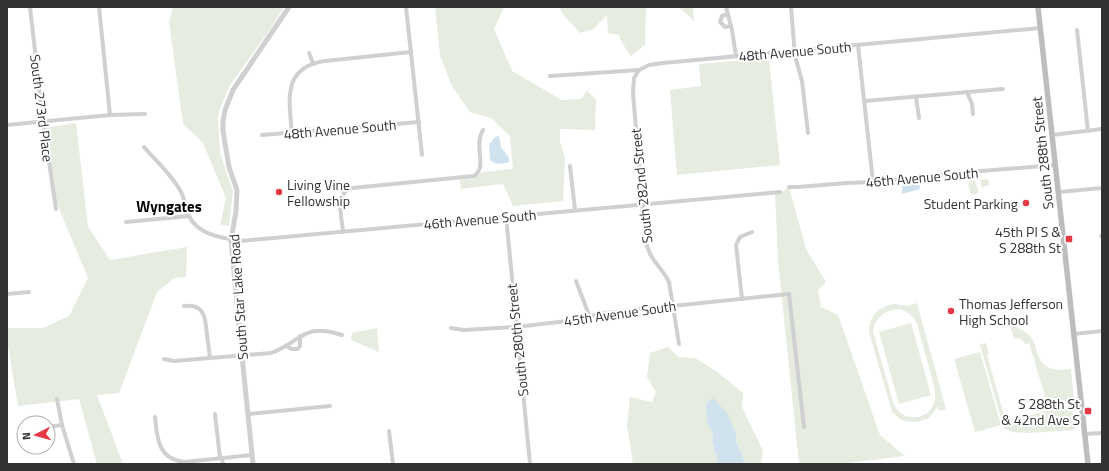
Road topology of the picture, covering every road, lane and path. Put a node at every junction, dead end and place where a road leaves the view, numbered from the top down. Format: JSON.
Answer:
{"nodes":[{"id":1,"x":30,"y":7,"type":"edge"},
{"id":2,"x":99,"y":7,"type":"edge"},
{"id":3,"x":289,"y":7,"type":"edge"},
{"id":4,"x":406,"y":7,"type":"edge"},
{"id":5,"x":726,"y":7,"type":"edge"},
{"id":6,"x":791,"y":7,"type":"edge"},
{"id":7,"x":1038,"y":7,"type":"edge"},
{"id":8,"x":728,"y":14,"type":"junction"},
{"id":9,"x":731,"y":26,"type":"junction"},
{"id":10,"x":1040,"y":28,"type":"junction"},
{"id":11,"x":1077,"y":30,"type":"dead end"},
{"id":12,"x":858,"y":45,"type":"junction"},
{"id":13,"x":795,"y":51,"type":"junction"},
{"id":14,"x":411,"y":52,"type":"junction"},
{"id":15,"x":309,"y":53,"type":"dead end"},
{"id":16,"x":736,"y":56,"type":"junction"},
{"id":17,"x":313,"y":63,"type":"junction"},
{"id":18,"x":640,"y":70,"type":"junction"},
{"id":19,"x":550,"y":76,"type":"dead end"},
{"id":20,"x":1003,"y":89,"type":"dead end"},
{"id":21,"x":967,"y":92,"type":"junction"},
{"id":22,"x":916,"y":97,"type":"junction"},
{"id":23,"x":865,"y":101,"type":"junction"},
{"id":24,"x":145,"y":114,"type":"dead end"},
{"id":25,"x":973,"y":114,"type":"dead end"},
{"id":26,"x":110,"y":115,"type":"junction"},
{"id":27,"x":919,"y":118,"type":"dead end"},
{"id":28,"x":43,"y":121,"type":"junction"},
{"id":29,"x":419,"y":122,"type":"junction"},
{"id":30,"x":7,"y":125,"type":"edge"},
{"id":31,"x":1102,"y":129,"type":"edge"},
{"id":32,"x":483,"y":130,"type":"dead end"},
{"id":33,"x":1088,"y":131,"type":"junction"},
{"id":34,"x":292,"y":133,"type":"junction"},
{"id":35,"x":808,"y":133,"type":"dead end"},
{"id":36,"x":262,"y":135,"type":"dead end"},
{"id":37,"x":1052,"y":135,"type":"junction"},
{"id":38,"x":144,"y":147,"type":"dead end"},
{"id":39,"x":422,"y":154,"type":"dead end"},
{"id":40,"x":1056,"y":165,"type":"junction"},
{"id":41,"x":570,"y":166,"type":"dead end"},
{"id":42,"x":874,"y":182,"type":"junction"},
{"id":43,"x":789,"y":187,"type":"dead end"},
{"id":44,"x":1102,"y":188,"type":"edge"},
{"id":45,"x":780,"y":192,"type":"dead end"},
{"id":46,"x":1059,"y":192,"type":"junction"},
{"id":47,"x":641,"y":204,"type":"junction"},
{"id":48,"x":56,"y":209,"type":"dead end"},
{"id":49,"x":575,"y":210,"type":"junction"},
{"id":50,"x":189,"y":216,"type":"junction"},
{"id":51,"x":506,"y":216,"type":"junction"},
{"id":52,"x":126,"y":222,"type":"dead end"},
{"id":53,"x":343,"y":232,"type":"junction"},
{"id":54,"x":752,"y":232,"type":"dead end"},
{"id":55,"x":231,"y":240,"type":"junction"},
{"id":56,"x":576,"y":282,"type":"dead end"},
{"id":57,"x":29,"y":292,"type":"dead end"},
{"id":58,"x":7,"y":294,"type":"edge"},
{"id":59,"x":742,"y":299,"type":"junction"},
{"id":60,"x":674,"y":305,"type":"junction"},
{"id":61,"x":184,"y":306,"type":"dead end"},
{"id":62,"x":589,"y":316,"type":"junction"},
{"id":63,"x":516,"y":327,"type":"junction"},
{"id":64,"x":451,"y":328,"type":"dead end"},
{"id":65,"x":1102,"y":331,"type":"edge"},
{"id":66,"x":1074,"y":334,"type":"junction"},
{"id":67,"x":342,"y":335,"type":"dead end"},
{"id":68,"x":300,"y":336,"type":"junction"},
{"id":69,"x":679,"y":344,"type":"dead end"},
{"id":70,"x":286,"y":346,"type":"junction"},
{"id":71,"x":242,"y":356,"type":"junction"},
{"id":72,"x":210,"y":358,"type":"junction"},
{"id":73,"x":164,"y":359,"type":"dead end"},
{"id":74,"x":57,"y":400,"type":"dead end"},
{"id":75,"x":330,"y":406,"type":"dead end"},
{"id":76,"x":215,"y":414,"type":"dead end"},
{"id":77,"x":248,"y":414,"type":"junction"},
{"id":78,"x":155,"y":417,"type":"dead end"},
{"id":79,"x":62,"y":425,"type":"junction"},
{"id":80,"x":56,"y":426,"type":"edge"},
{"id":81,"x":804,"y":427,"type":"dead end"},
{"id":82,"x":390,"y":431,"type":"dead end"},
{"id":83,"x":1102,"y":433,"type":"edge"},
{"id":84,"x":1085,"y":434,"type":"junction"},
{"id":85,"x":252,"y":455,"type":"junction"},
{"id":86,"x":221,"y":458,"type":"junction"},
{"id":87,"x":211,"y":462,"type":"edge"},
{"id":88,"x":74,"y":464,"type":"edge"},
{"id":89,"x":223,"y":464,"type":"edge"},
{"id":90,"x":253,"y":464,"type":"edge"},
{"id":91,"x":394,"y":464,"type":"edge"},
{"id":92,"x":530,"y":464,"type":"edge"},
{"id":93,"x":1088,"y":464,"type":"edge"}],
"edges":[{"from":1,"to":28,"type":"street","name":"South 273rd Place"},
{"from":2,"to":26,"type":"street"},
{"from":3,"to":55,"type":"street","name":"South Star Lake Road"},
{"from":4,"to":14,"type":"street"},
{"from":5,"to":8,"type":"street"},
{"from":6,"to":13,"type":"street"},
{"from":7,"to":10,"type":"main road","name":"South 288th Street"},
{"from":8,"to":9,"type":"street"},
{"from":8,"to":9,"type":"street"},
{"from":9,"to":16,"type":"street"},
{"from":10,"to":12,"type":"street","name":"48th Avenue South"},
{"from":10,"to":37,"type":"main road","name":"South 288th Street"},
{"from":11,"to":33,"type":"street"},
{"from":12,"to":13,"type":"street","name":"48th Avenue South"},
{"from":12,"to":23,"type":"street"},
{"from":13,"to":16,"type":"street","name":"48th Avenue South"},
{"from":13,"to":35,"type":"street"},
{"from":14,"to":17,"type":"street"},
{"from":14,"to":29,"type":"street"},
{"from":15,"to":17,"type":"street"},
{"from":16,"to":18,"type":"street","name":"48th Avenue South"},
{"from":17,"to":34,"type":"street"},
{"from":18,"to":19,"type":"street","name":"48th Avenue South"},
{"from":18,"to":47,"type":"street","name":"South 282nd Street"},
{"from":20,"to":21,"type":"street"},
{"from":21,"to":22,"type":"street"},
{"from":21,"to":25,"type":"street"},
{"from":22,"to":23,"type":"street"},
{"from":22,"to":27,"type":"street"},
{"from":23,"to":42,"type":"street"},
{"from":24,"to":26,"type":"street"},
{"from":26,"to":28,"type":"street"},
{"from":28,"to":30,"type":"street"},
{"from":28,"to":48,"type":"street","name":"South 273rd Place"},
{"from":29,"to":34,"type":"street","name":"48th Avenue South"},
{"from":29,"to":39,"type":"street"},
{"from":31,"to":33,"type":"street"},
{"from":32,"to":53,"type":"street"},
{"from":33,"to":37,"type":"street"},
{"from":34,"to":36,"type":"street","name":"48th Avenue South"},
{"from":37,"to":40,"type":"main road","name":"South 288th Street"},
{"from":38,"to":50,"type":"street"},
{"from":40,"to":42,"type":"street","name":"46th Avenue South"},
{"from":40,"to":46,"type":"main road","name":"South 288th Street"},
{"from":41,"to":49,"type":"street"},
{"from":42,"to":43,"type":"street","name":"46th Avenue South"},
{"from":44,"to":46,"type":"street"},
{"from":45,"to":47,"type":"street","name":"46th Avenue South"},
{"from":46,"to":66,"type":"main road","name":"South 288th Street"},
{"from":47,"to":49,"type":"street","name":"46th Avenue South"},
{"from":47,"to":60,"type":"street","name":"South 282nd Street"},
{"from":49,"to":51,"type":"street","name":"46th Avenue South"},
{"from":50,"to":52,"type":"street"},
{"from":50,"to":55,"type":"street","name":"46th Avenue South"},
{"from":51,"to":53,"type":"street","name":"46th Avenue South"},
{"from":51,"to":63,"type":"street","name":"South 280th Street"},
{"from":53,"to":55,"type":"street","name":"46th Avenue South"},
{"from":54,"to":59,"type":"street"},
{"from":55,"to":71,"type":"street","name":"South Star Lake Road"},
{"from":56,"to":62,"type":"street"},
{"from":57,"to":58,"type":"street"},
{"from":59,"to":60,"type":"street","name":"45th Avenue South"},
{"from":59,"to":81,"type":"street","name":"45th Avenue South"},
{"from":60,"to":62,"type":"street","name":"45th Avenue South"},
{"from":60,"to":69,"type":"street","name":"South 282nd Street"},
{"from":61,"to":72,"type":"street"},
{"from":62,"to":63,"type":"street","name":"45th Avenue South"},
{"from":63,"to":64,"type":"street","name":"45th Avenue South"},
{"from":63,"to":92,"type":"street","name":"South 280th Street"},
{"from":65,"to":66,"type":"street"},
{"from":66,"to":84,"type":"main road","name":"South 288th Street"},
{"from":67,"to":68,"type":"street"},
{"from":68,"to":70,"type":"street"},
{"from":68,"to":70,"type":"street"},
{"from":70,"to":71,"type":"street"},
{"from":71,"to":72,"type":"street"},
{"from":71,"to":77,"type":"street","name":"South Star Lake Road"},
{"from":72,"to":73,"type":"street"},
{"from":74,"to":79,"type":"street"},
{"from":75,"to":77,"type":"street"},
{"from":76,"to":86,"type":"street"},
{"from":77,"to":85,"type":"street","name":"South Star Lake Road"},
{"from":78,"to":87,"type":"street"},
{"from":79,"to":80,"type":"street"},
{"from":79,"to":88,"type":"street"},
{"from":82,"to":91,"type":"street"},
{"from":83,"to":84,"type":"street"},
{"from":84,"to":93,"type":"main road","name":"South 288th Street"},
{"from":85,"to":86,"type":"street"},
{"from":85,"to":90,"type":"street","name":"South Star Lake Road"},
{"from":86,"to":87,"type":"street"},
{"from":86,"to":89,"type":"street"}]}
